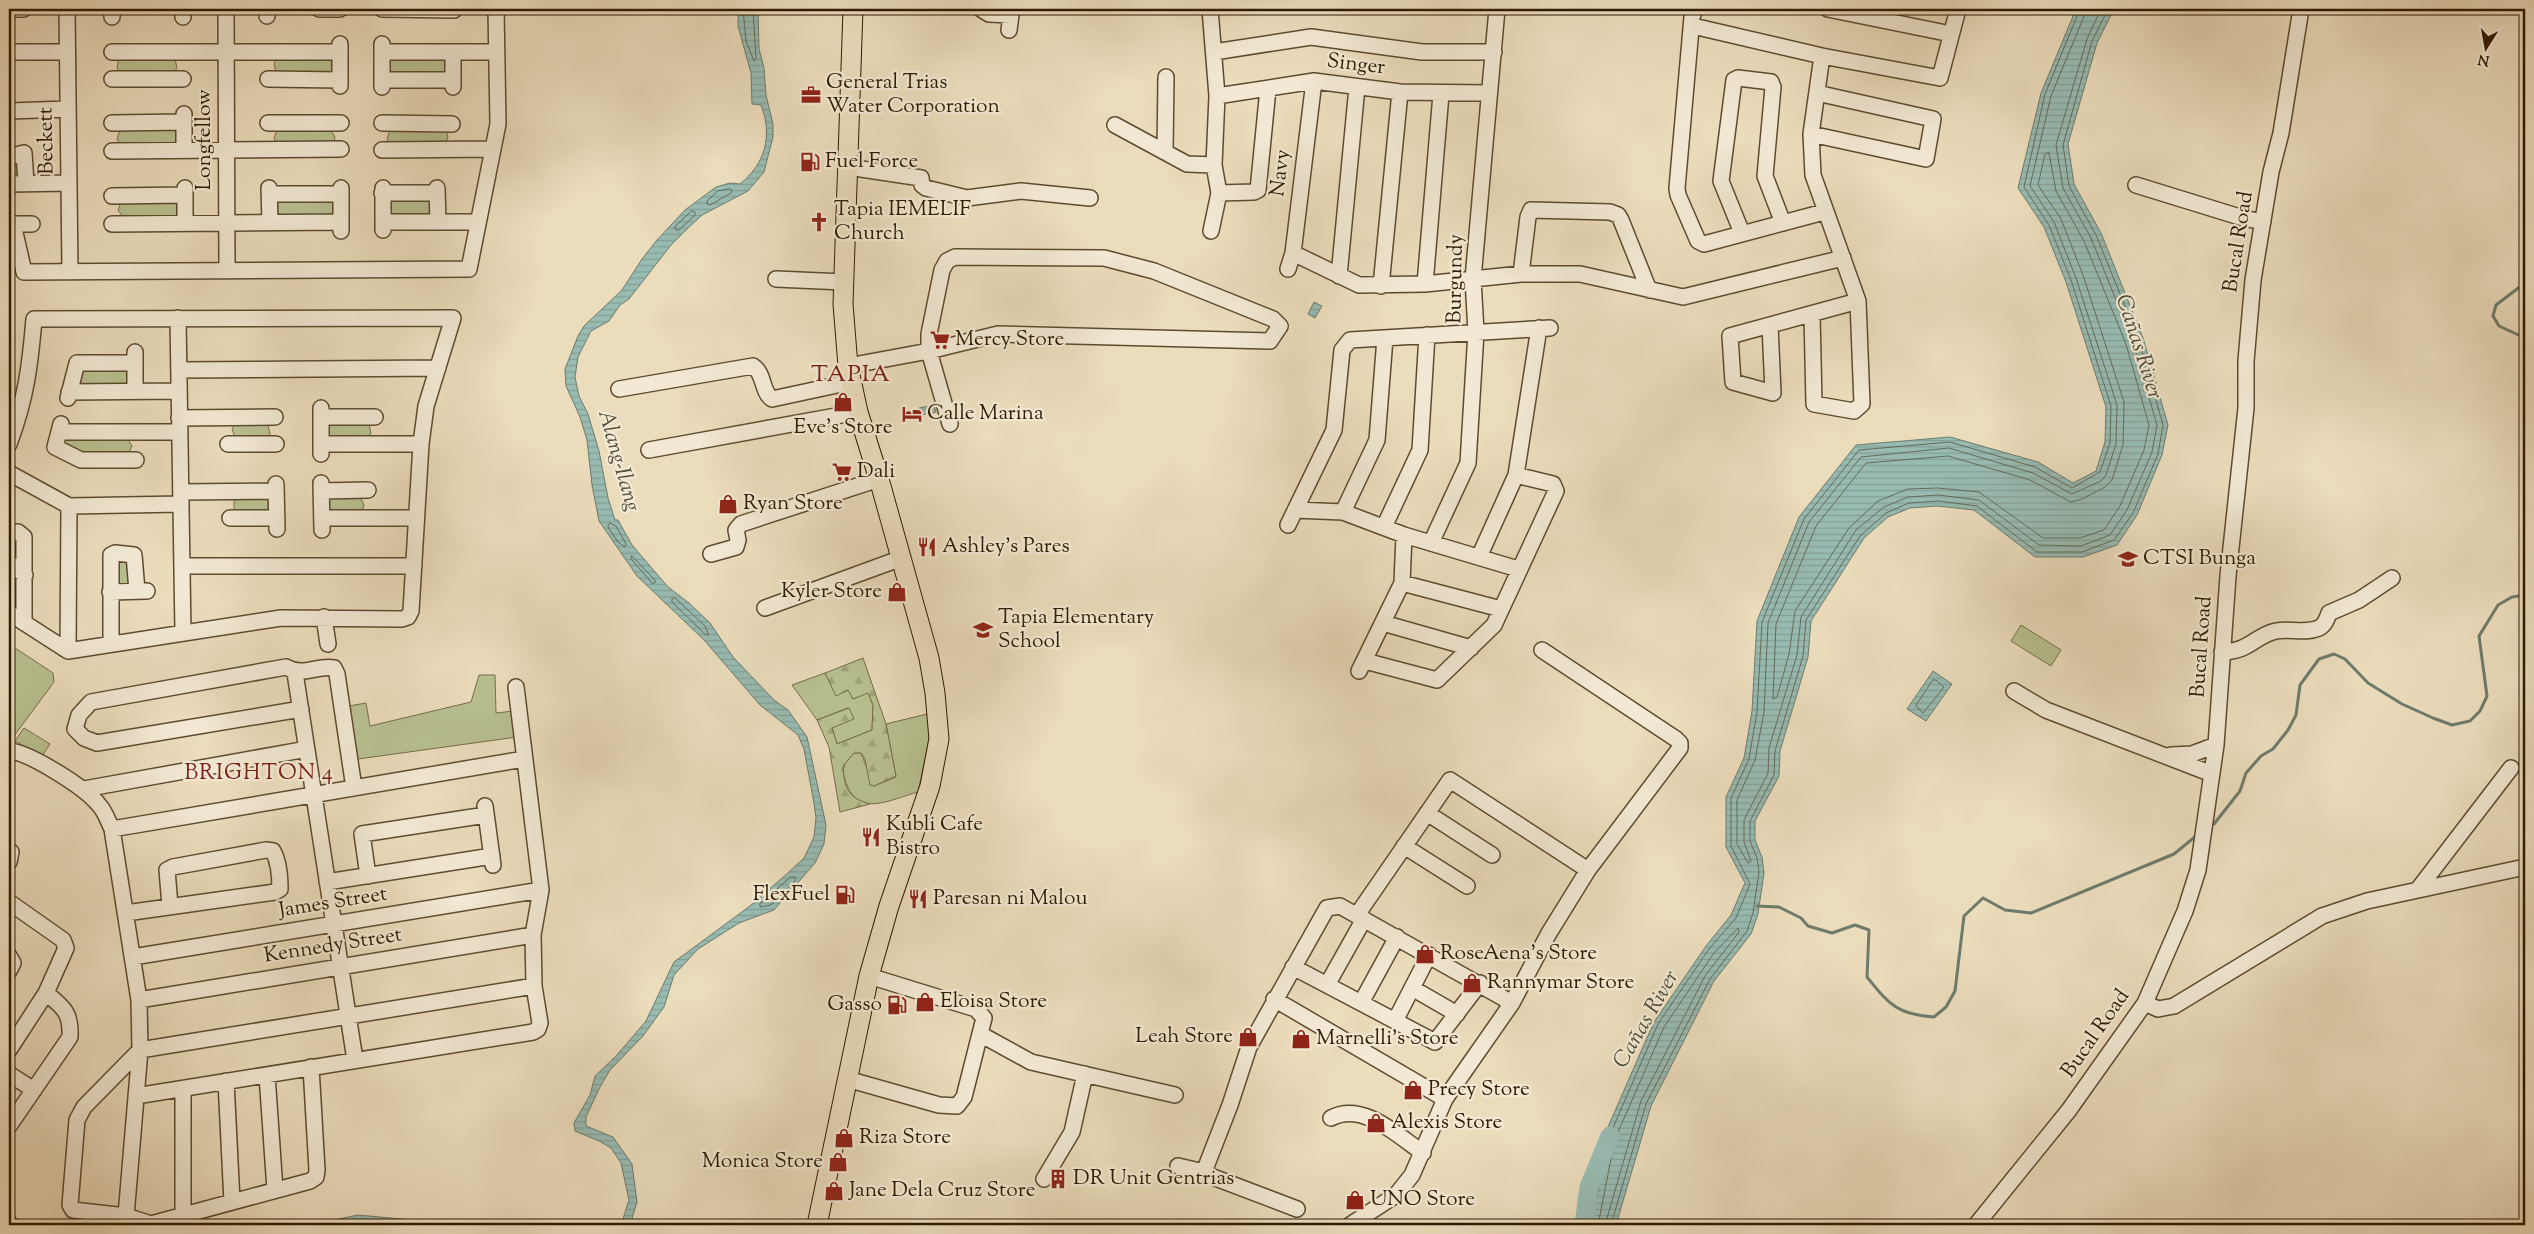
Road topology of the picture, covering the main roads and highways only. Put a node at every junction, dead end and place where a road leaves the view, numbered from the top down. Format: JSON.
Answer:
{"nodes":[{"id":1,"x":855,"y":11,"type":"edge"},
{"id":2,"x":817,"y":1225,"type":"edge"}],
"edges":[{"from":1,"to":2,"type":"main road"}]}
